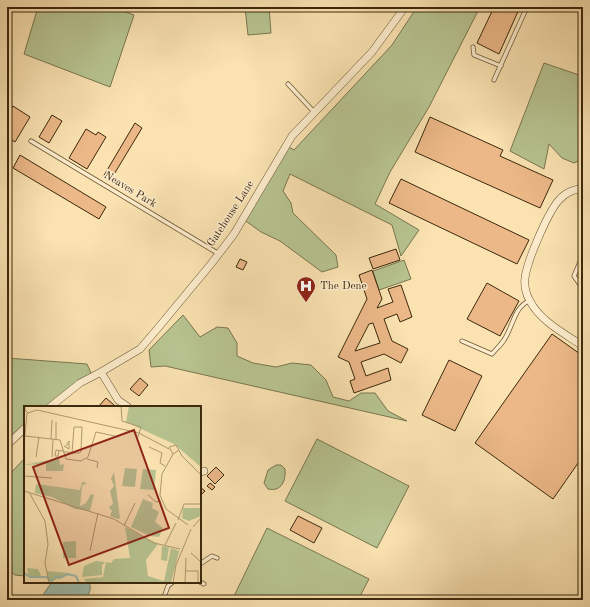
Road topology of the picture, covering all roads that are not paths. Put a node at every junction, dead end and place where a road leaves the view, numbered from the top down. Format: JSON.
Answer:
{"nodes":[{"id":1,"x":405,"y":7,"type":"edge"},
{"id":2,"x":527,"y":7,"type":"edge"},
{"id":3,"x":473,"y":47,"type":"dead end"},
{"id":4,"x":501,"y":66,"type":"junction"},
{"id":5,"x":494,"y":80,"type":"dead end"},
{"id":6,"x":288,"y":84,"type":"dead end"},
{"id":7,"x":315,"y":113,"type":"junction"},
{"id":8,"x":31,"y":141,"type":"dead end"},
{"id":9,"x":583,"y":188,"type":"edge"},
{"id":10,"x":219,"y":254,"type":"junction"},
{"id":11,"x":583,"y":255,"type":"edge"},
{"id":12,"x":583,"y":287,"type":"edge"},
{"id":13,"x":529,"y":301,"type":"junction"},
{"id":14,"x":462,"y":342,"type":"dead end"},
{"id":15,"x":583,"y":346,"type":"edge"},
{"id":16,"x":101,"y":372,"type":"junction"},
{"id":17,"x":51,"y":406,"type":"edge"},
{"id":18,"x":127,"y":406,"type":"edge"},
{"id":19,"x":24,"y":429,"type":"edge"},
{"id":20,"x":7,"y":445,"type":"edge"},
{"id":21,"x":217,"y":558,"type":"dead end"},
{"id":22,"x":201,"y":563,"type":"edge"},
{"id":23,"x":201,"y":582,"type":"edge"},
{"id":24,"x":172,"y":583,"type":"edge"},
{"id":25,"x":204,"y":584,"type":"dead end"},
{"id":26,"x":163,"y":600,"type":"edge"}],
"edges":[{"from":1,"to":7,"type":"street","name":"Gatehouse Lane"},
{"from":2,"to":4,"type":"lane"},
{"from":3,"to":4,"type":"lane"},
{"from":4,"to":5,"type":"lane"},
{"from":6,"to":7,"type":"lane"},
{"from":7,"to":10,"type":"street","name":"Gatehouse Lane"},
{"from":8,"to":10,"type":"lane","name":"Neaves Park"},
{"from":9,"to":13,"type":"street"},
{"from":10,"to":16,"type":"street","name":"Gatehouse Lane"},
{"from":11,"to":12,"type":"lane"},
{"from":13,"to":14,"type":"lane"},
{"from":13,"to":15,"type":"street"},
{"from":16,"to":17,"type":"street","name":"Gatehouse Lane"},
{"from":16,"to":18,"type":"street"},
{"from":19,"to":20,"type":"street"},
{"from":21,"to":22,"type":"lane"},
{"from":23,"to":25,"type":"lane"},
{"from":24,"to":26,"type":"lane"}]}
